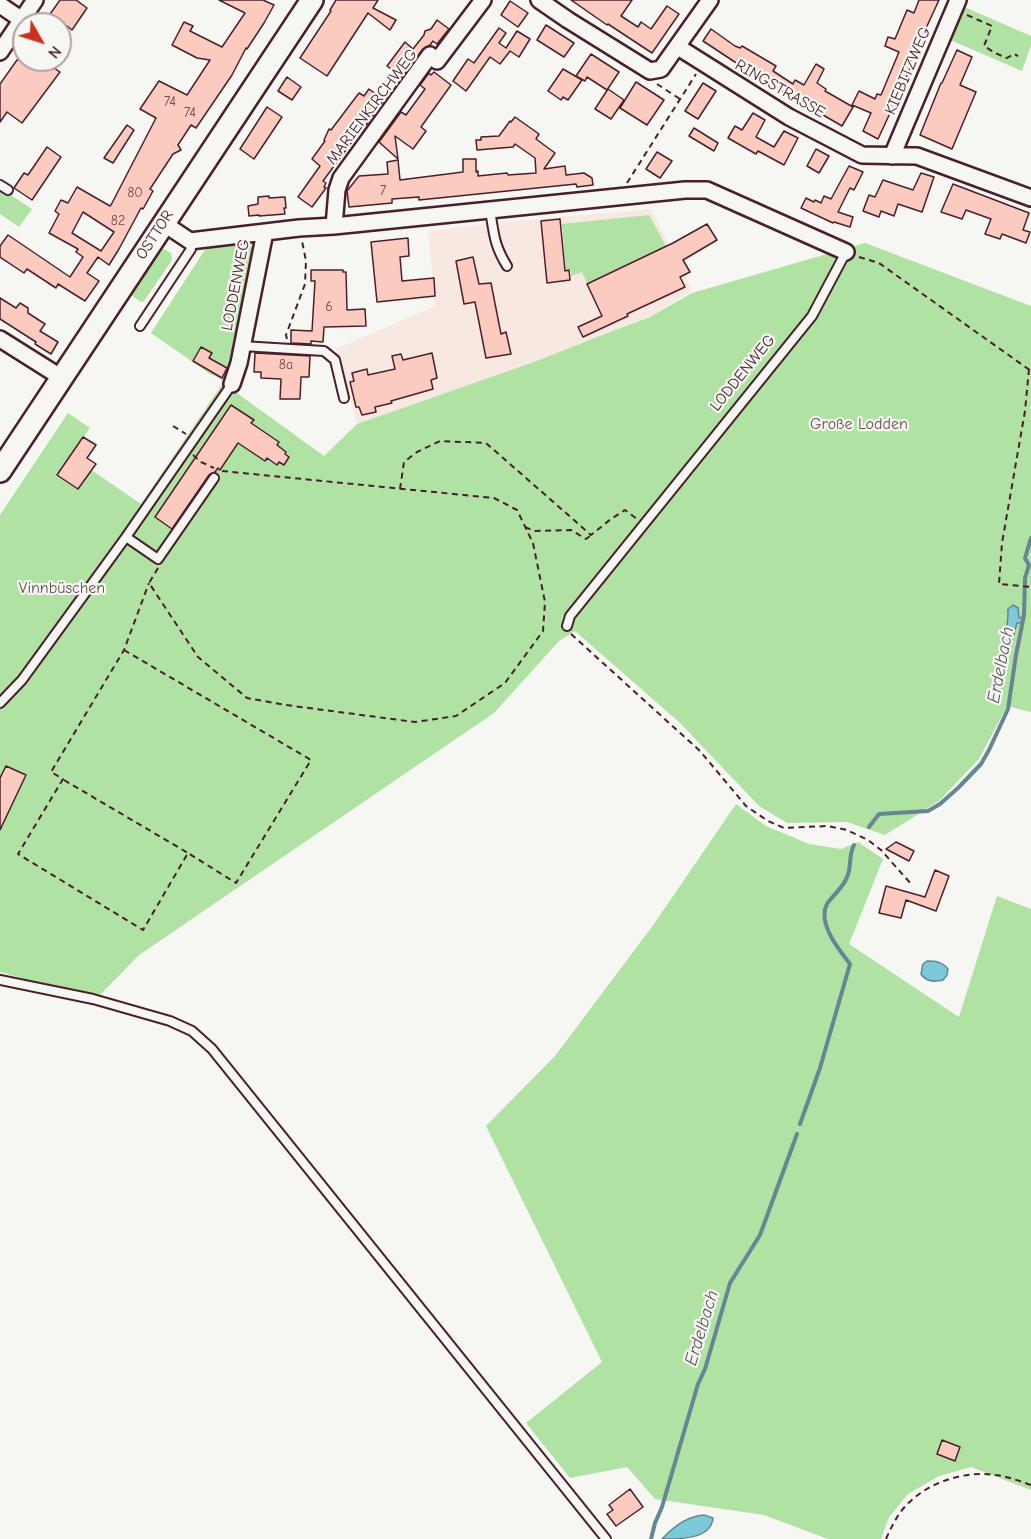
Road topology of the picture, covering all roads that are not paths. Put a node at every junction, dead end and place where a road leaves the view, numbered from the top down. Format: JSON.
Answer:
{"nodes":[{"id":1,"x":312,"y":0,"type":"edge"},
{"id":2,"x":483,"y":0,"type":"edge"},
{"id":3,"x":538,"y":0,"type":"edge"},
{"id":4,"x":711,"y":0,"type":"edge"},
{"id":5,"x":956,"y":5,"type":"edge"},
{"id":6,"x":12,"y":35,"type":"edge"},
{"id":7,"x":678,"y":47,"type":"junction"},
{"id":8,"x":0,"y":52,"type":"edge"},
{"id":9,"x":892,"y":156,"type":"junction"},
{"id":10,"x":0,"y":185,"type":"edge"},
{"id":11,"x":8,"y":190,"type":"dead end"},
{"id":12,"x":1031,"y":198,"type":"edge"},
{"id":13,"x":490,"y":210,"type":"junction"},
{"id":14,"x":164,"y":223,"type":"junction"},
{"id":15,"x":334,"y":226,"type":"junction"},
{"id":16,"x":265,"y":232,"type":"junction"},
{"id":17,"x":190,"y":241,"type":"junction"},
{"id":18,"x":846,"y":252,"type":"joint"},
{"id":19,"x":507,"y":266,"type":"dead end"},
{"id":20,"x":140,"y":327,"type":"dead end"},
{"id":21,"x":0,"y":339,"type":"edge"},
{"id":22,"x":242,"y":346,"type":"junction"},
{"id":23,"x":62,"y":378,"type":"junction"},
{"id":24,"x":232,"y":384,"type":"joint"},
{"id":25,"x":344,"y":398,"type":"dead end"},
{"id":26,"x":0,"y":471,"type":"edge"},
{"id":27,"x":214,"y":478,"type":"dead end"},
{"id":28,"x":126,"y":537,"type":"junction"},
{"id":29,"x":567,"y":626,"type":"road end"},
{"id":30,"x":0,"y":703,"type":"edge"},
{"id":31,"x":0,"y":980,"type":"edge"},
{"id":32,"x":606,"y":1539,"type":"edge"}],
"edges":[{"from":1,"to":14,"type":"main road","name":"OSTTOR"},
{"from":2,"to":15,"type":"street","name":"MARIENKIRCHWEG"},
{"from":3,"to":7,"type":"street"},
{"from":4,"to":7,"type":"street"},
{"from":5,"to":9,"type":"street","name":"KIEBITZWEG"},
{"from":6,"to":8,"type":"street"},
{"from":7,"to":9,"type":"street","name":"RINGSTRASSE"},
{"from":9,"to":12,"type":"street","name":"RINGSTRASSE"},
{"from":10,"to":11,"type":"lane"},
{"from":13,"to":15,"type":"street","name":"LODDENWEG"},
{"from":13,"to":18,"type":"street","name":"LODDENWEG"},
{"from":13,"to":19,"type":"lane"},
{"from":14,"to":17,"type":"street"},
{"from":14,"to":23,"type":"main road","name":"OSTTOR"},
{"from":15,"to":16,"type":"street","name":"LODDENWEG"},
{"from":16,"to":17,"type":"street","name":"LODDENWEG"},
{"from":16,"to":22,"type":"street","name":"LODDENWEG"},
{"from":17,"to":20,"type":"lane"},
{"from":18,"to":29,"type":"lane","name":"LODDENWEG"},
{"from":21,"to":23,"type":"street"},
{"from":22,"to":24,"type":"street","name":"LODDENWEG"},
{"from":22,"to":25,"type":"lane","name":"LODDENWEG"},
{"from":23,"to":26,"type":"main road","name":"OSTTOR"},
{"from":24,"to":28,"type":"lane"},
{"from":27,"to":28,"type":"lane"},
{"from":28,"to":30,"type":"lane"},
{"from":31,"to":32,"type":"lane"}]}
